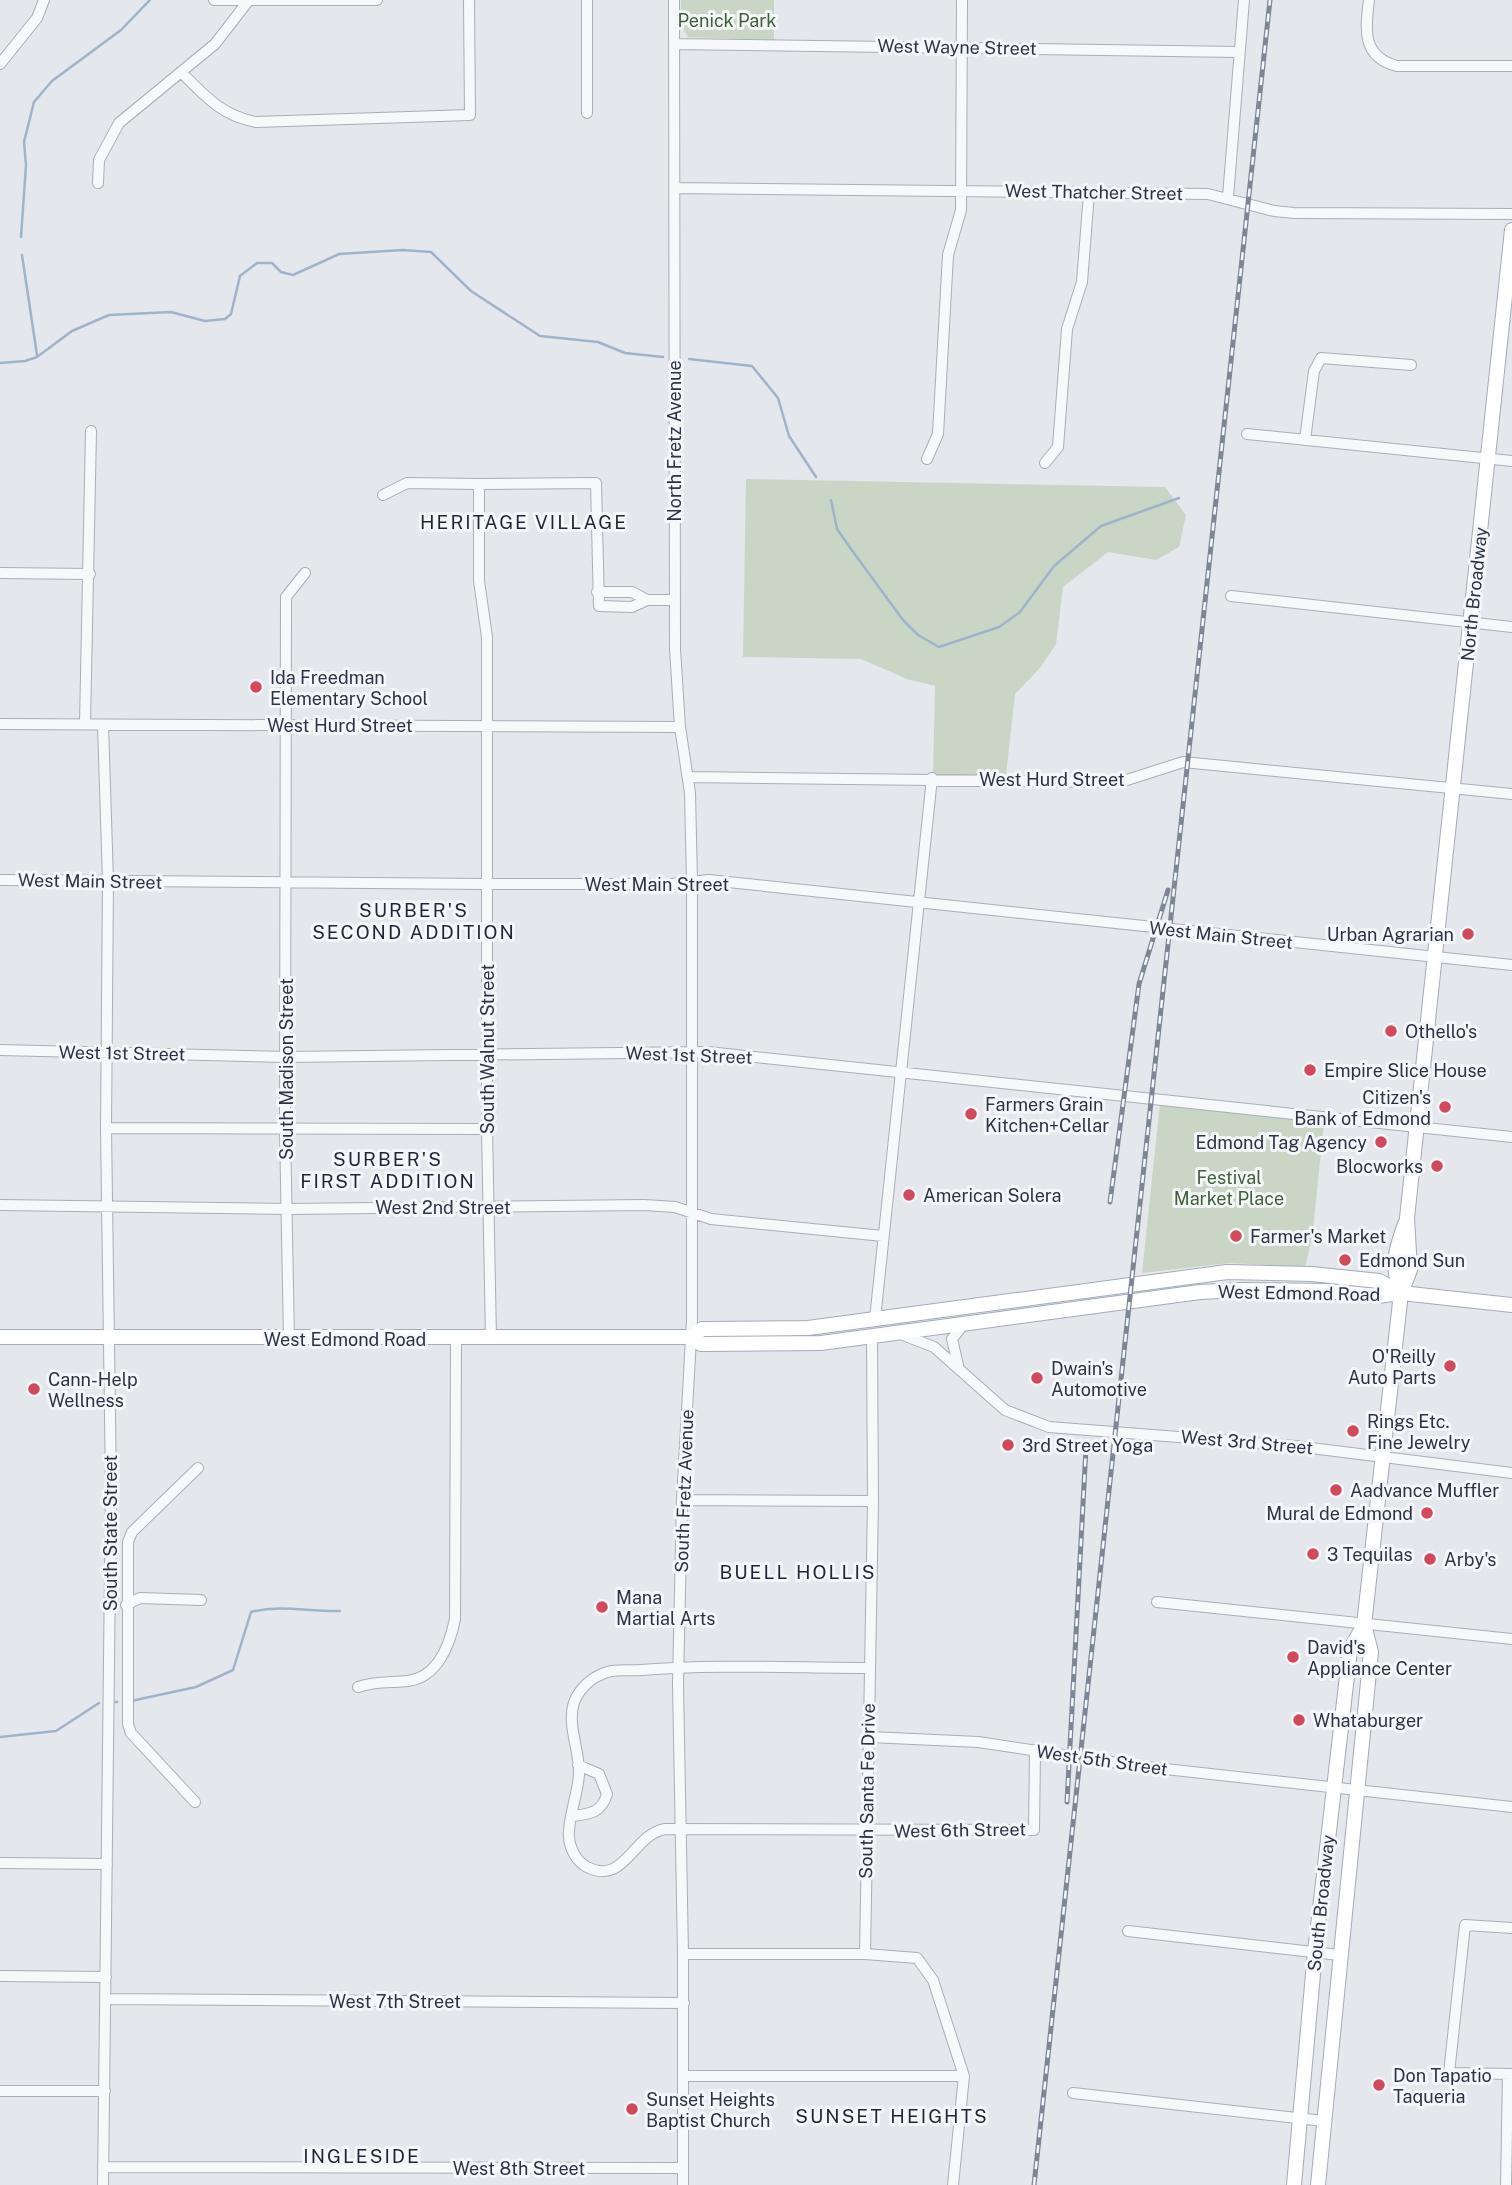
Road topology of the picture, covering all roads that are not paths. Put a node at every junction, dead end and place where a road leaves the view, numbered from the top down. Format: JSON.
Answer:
{"nodes":[{"id":1,"x":44,"y":0,"type":"edge"},
{"id":2,"x":214,"y":0,"type":"edge"},
{"id":3,"x":377,"y":0,"type":"edge"},
{"id":4,"x":469,"y":0,"type":"edge"},
{"id":5,"x":587,"y":0,"type":"edge"},
{"id":6,"x":674,"y":0,"type":"edge"},
{"id":7,"x":962,"y":0,"type":"edge"},
{"id":8,"x":1244,"y":0,"type":"edge"},
{"id":9,"x":1369,"y":0,"type":"edge"},
{"id":10,"x":248,"y":1,"type":"edge"},
{"id":11,"x":674,"y":44,"type":"junction"},
{"id":12,"x":961,"y":47,"type":"junction"},
{"id":13,"x":1239,"y":52,"type":"junction"},
{"id":14,"x":0,"y":64,"type":"edge"},
{"id":15,"x":1512,"y":66,"type":"edge"},
{"id":16,"x":182,"y":73,"type":"junction"},
{"id":17,"x":587,"y":113,"type":"dead end"},
{"id":18,"x":98,"y":183,"type":"dead end"},
{"id":19,"x":674,"y":188,"type":"junction"},
{"id":20,"x":961,"y":191,"type":"junction"},
{"id":21,"x":1088,"y":192,"type":"junction"},
{"id":22,"x":1228,"y":197,"type":"junction"},
{"id":23,"x":1512,"y":214,"type":"edge"},
{"id":24,"x":1512,"y":230,"type":"edge"},
{"id":25,"x":1509,"y":297,"type":"edge"},
{"id":26,"x":1411,"y":365,"type":"dead end"},
{"id":27,"x":92,"y":431,"type":"dead end"},
{"id":28,"x":1247,"y":433,"type":"dead end"},
{"id":29,"x":1305,"y":440,"type":"junction"},
{"id":30,"x":927,"y":459,"type":"dead end"},
{"id":31,"x":1489,"y":460,"type":"junction"},
{"id":32,"x":1512,"y":461,"type":"edge"},
{"id":33,"x":1045,"y":463,"type":"dead end"},
{"id":34,"x":479,"y":484,"type":"junction"},
{"id":35,"x":383,"y":495,"type":"dead end"},
{"id":36,"x":0,"y":573,"type":"edge"},
{"id":37,"x":305,"y":573,"type":"dead end"},
{"id":38,"x":90,"y":574,"type":"junction"},
{"id":39,"x":597,"y":592,"type":"junction"},
{"id":40,"x":1231,"y":596,"type":"dead end"},
{"id":41,"x":647,"y":600,"type":"junction"},
{"id":42,"x":674,"y":600,"type":"junction"},
{"id":43,"x":1471,"y":623,"type":"junction"},
{"id":44,"x":1512,"y":627,"type":"edge"},
{"id":45,"x":0,"y":724,"type":"edge"},
{"id":46,"x":85,"y":724,"type":"junction"},
{"id":47,"x":285,"y":724,"type":"junction"},
{"id":48,"x":103,"y":725,"type":"junction"},
{"id":49,"x":486,"y":726,"type":"junction"},
{"id":50,"x":680,"y":727,"type":"junction"},
{"id":51,"x":688,"y":777,"type":"junction"},
{"id":52,"x":932,"y":778,"type":"junction"},
{"id":53,"x":1454,"y":788,"type":"junction"},
{"id":54,"x":1512,"y":794,"type":"edge"},
{"id":55,"x":0,"y":880,"type":"edge"},
{"id":56,"x":108,"y":881,"type":"junction"},
{"id":57,"x":692,"y":882,"type":"junction"},
{"id":58,"x":285,"y":883,"type":"junction"},
{"id":59,"x":486,"y":884,"type":"junction"},
{"id":60,"x":917,"y":902,"type":"junction"},
{"id":61,"x":1436,"y":958,"type":"junction"},
{"id":62,"x":1512,"y":965,"type":"edge"},
{"id":63,"x":0,"y":1051,"type":"edge"},
{"id":64,"x":108,"y":1052,"type":"junction"},
{"id":65,"x":692,"y":1052,"type":"junction"},
{"id":66,"x":487,"y":1053,"type":"junction"},
{"id":67,"x":287,"y":1057,"type":"junction"},
{"id":68,"x":899,"y":1071,"type":"junction"},
{"id":69,"x":1417,"y":1126,"type":"junction"},
{"id":70,"x":106,"y":1129,"type":"junction"},
{"id":71,"x":285,"y":1129,"type":"junction"},
{"id":72,"x":487,"y":1129,"type":"junction"},
{"id":73,"x":1512,"y":1137,"type":"edge"},
{"id":74,"x":0,"y":1205,"type":"edge"},
{"id":75,"x":108,"y":1205,"type":"junction"},
{"id":76,"x":490,"y":1207,"type":"junction"},
{"id":77,"x":288,"y":1209,"type":"junction"},
{"id":78,"x":691,"y":1212,"type":"junction"},
{"id":79,"x":883,"y":1236,"type":"junction"},
{"id":80,"x":1401,"y":1293,"type":"junction"},
{"id":81,"x":1512,"y":1305,"type":"edge"},
{"id":82,"x":875,"y":1319,"type":"junction"},
{"id":83,"x":964,"y":1324,"type":"junction"},
{"id":84,"x":892,"y":1334,"type":"junction"},
{"id":85,"x":0,"y":1337,"type":"edge"},
{"id":86,"x":108,"y":1337,"type":"junction"},
{"id":87,"x":691,"y":1337,"type":"junction"},
{"id":88,"x":872,"y":1337,"type":"junction"},
{"id":89,"x":289,"y":1339,"type":"junction"},
{"id":90,"x":491,"y":1339,"type":"junction"},
{"id":91,"x":456,"y":1340,"type":"junction"},
{"id":92,"x":961,"y":1370,"type":"junction"},
{"id":93,"x":1384,"y":1458,"type":"junction"},
{"id":94,"x":198,"y":1468,"type":"dead end"},
{"id":95,"x":1512,"y":1473,"type":"edge"},
{"id":96,"x":682,"y":1500,"type":"junction"},
{"id":97,"x":873,"y":1501,"type":"junction"},
{"id":98,"x":201,"y":1600,"type":"dead end"},
{"id":99,"x":1157,"y":1602,"type":"dead end"},
{"id":100,"x":125,"y":1605,"type":"junction"},
{"id":101,"x":1364,"y":1625,"type":"junction"},
{"id":102,"x":1512,"y":1639,"type":"edge"},
{"id":103,"x":125,"y":1667,"type":"junction"},
{"id":104,"x":679,"y":1668,"type":"junction"},
{"id":105,"x":869,"y":1668,"type":"junction"},
{"id":106,"x":110,"y":1670,"type":"junction"},
{"id":107,"x":358,"y":1687,"type":"dead end"},
{"id":108,"x":870,"y":1737,"type":"junction"},
{"id":109,"x":1035,"y":1750,"type":"junction"},
{"id":110,"x":578,"y":1765,"type":"junction"},
{"id":111,"x":1334,"y":1787,"type":"junction"},
{"id":112,"x":1357,"y":1789,"type":"junction"},
{"id":113,"x":195,"y":1802,"type":"dead end"},
{"id":114,"x":1512,"y":1807,"type":"edge"},
{"id":115,"x":573,"y":1816,"type":"junction"},
{"id":116,"x":680,"y":1829,"type":"junction"},
{"id":117,"x":867,"y":1831,"type":"junction"},
{"id":118,"x":0,"y":1863,"type":"edge"},
{"id":119,"x":107,"y":1864,"type":"junction"},
{"id":120,"x":1512,"y":1928,"type":"edge"},
{"id":121,"x":1128,"y":1931,"type":"dead end"},
{"id":122,"x":1315,"y":1952,"type":"junction"},
{"id":123,"x":683,"y":1954,"type":"junction"},
{"id":124,"x":865,"y":1954,"type":"junction"},
{"id":125,"x":1339,"y":1955,"type":"junction"},
{"id":126,"x":0,"y":1976,"type":"edge"},
{"id":127,"x":106,"y":1977,"type":"junction"},
{"id":128,"x":106,"y":1999,"type":"junction"},
{"id":129,"x":684,"y":2003,"type":"junction"},
{"id":130,"x":1510,"y":2074,"type":"edge"},
{"id":131,"x":684,"y":2076,"type":"junction"},
{"id":132,"x":964,"y":2076,"type":"junction"},
{"id":133,"x":0,"y":2091,"type":"edge"},
{"id":134,"x":105,"y":2091,"type":"junction"},
{"id":135,"x":1073,"y":2093,"type":"dead end"},
{"id":136,"x":1301,"y":2119,"type":"junction"},
{"id":137,"x":1324,"y":2121,"type":"junction"},
{"id":138,"x":103,"y":2167,"type":"junction"},
{"id":139,"x":683,"y":2168,"type":"junction"},
{"id":140,"x":103,"y":2185,"type":"edge"},
{"id":141,"x":683,"y":2185,"type":"edge"},
{"id":142,"x":953,"y":2185,"type":"edge"},
{"id":143,"x":1294,"y":2185,"type":"edge"},
{"id":144,"x":1318,"y":2185,"type":"edge"},
{"id":145,"x":1506,"y":2185,"type":"edge"}],
"edges":[{"from":1,"to":14,"type":"street"},
{"from":2,"to":10,"type":"street"},
{"from":3,"to":10,"type":"street"},
{"from":4,"to":16,"type":"street"},
{"from":5,"to":17,"type":"street"},
{"from":6,"to":11,"type":"street","name":"North Fretz Avenue"},
{"from":7,"to":12,"type":"street"},
{"from":8,"to":13,"type":"street"},
{"from":9,"to":15,"type":"street"},
{"from":10,"to":16,"type":"street"},
{"from":11,"to":12,"type":"street","name":"West Wayne Street"},
{"from":11,"to":19,"type":"street","name":"North Fretz Avenue"},
{"from":12,"to":13,"type":"street","name":"West Wayne Street"},
{"from":12,"to":20,"type":"street"},
{"from":13,"to":22,"type":"street"},
{"from":16,"to":18,"type":"street"},
{"from":19,"to":20,"type":"street","name":"West Thatcher Street"},
{"from":19,"to":42,"type":"street","name":"North Fretz Avenue"},
{"from":20,"to":21,"type":"street","name":"West Thatcher Street"},
{"from":20,"to":30,"type":"street"},
{"from":21,"to":22,"type":"street","name":"West Thatcher Street"},
{"from":21,"to":33,"type":"street"},
{"from":22,"to":23,"type":"street","name":"West Thatcher Street"},
{"from":24,"to":25,"type":"main road","name":"North Broadway"},
{"from":25,"to":31,"type":"main road","name":"North Broadway"},
{"from":26,"to":29,"type":"street"},
{"from":27,"to":38,"type":"street"},
{"from":28,"to":29,"type":"street"},
{"from":29,"to":31,"type":"street"},
{"from":31,"to":32,"type":"street"},
{"from":31,"to":43,"type":"main road","name":"North Broadway"},
{"from":34,"to":35,"type":"street"},
{"from":34,"to":39,"type":"street"},
{"from":34,"to":49,"type":"street","name":"South Walnut Street"},
{"from":36,"to":38,"type":"street"},
{"from":37,"to":47,"type":"street","name":"South Madison Street"},
{"from":38,"to":46,"type":"street"},
{"from":39,"to":41,"type":"street"},
{"from":39,"to":41,"type":"street"},
{"from":40,"to":43,"type":"street"},
{"from":41,"to":42,"type":"street"},
{"from":42,"to":50,"type":"street","name":"North Fretz Avenue"},
{"from":43,"to":44,"type":"street"},
{"from":43,"to":53,"type":"main road","name":"North Broadway"},
{"from":45,"to":46,"type":"street","name":"West Hurd Street"},
{"from":46,"to":48,"type":"street","name":"West Hurd Street"},
{"from":47,"to":48,"type":"street","name":"West Hurd Street"},
{"from":47,"to":49,"type":"street","name":"West Hurd Street"},
{"from":47,"to":58,"type":"street","name":"South Madison Street"},
{"from":48,"to":56,"type":"street","name":"South State Street"},
{"from":49,"to":50,"type":"street","name":"West Hurd Street"},
{"from":49,"to":59,"type":"street","name":"South Walnut Street"},
{"from":50,"to":51,"type":"street","name":"North Fretz Avenue"},
{"from":51,"to":52,"type":"street","name":"West Hurd Street"},
{"from":51,"to":57,"type":"street","name":"North Fretz Avenue"},
{"from":52,"to":53,"type":"street","name":"West Hurd Street"},
{"from":52,"to":60,"type":"street"},
{"from":53,"to":54,"type":"street","name":"West Hurd Street"},
{"from":53,"to":61,"type":"main road","name":"North Broadway"},
{"from":55,"to":56,"type":"street","name":"West Main Street"},
{"from":56,"to":58,"type":"street","name":"West Main Street"},
{"from":56,"to":64,"type":"street","name":"South State Street"},
{"from":57,"to":59,"type":"street","name":"West Main Street"},
{"from":57,"to":60,"type":"street","name":"West Main Street"},
{"from":57,"to":65,"type":"street","name":"South Fretz Avenue"},
{"from":58,"to":59,"type":"street","name":"West Main Street"},
{"from":58,"to":67,"type":"street","name":"South Madison Street"},
{"from":59,"to":66,"type":"street","name":"South Walnut Street"},
{"from":60,"to":61,"type":"street","name":"West Main Street"},
{"from":60,"to":68,"type":"street"},
{"from":61,"to":62,"type":"street","name":"West Main Street"},
{"from":61,"to":69,"type":"main road","name":"South Broadway"},
{"from":63,"to":64,"type":"street","name":"West 1st Street"},
{"from":64,"to":67,"type":"street","name":"West 1st Street"},
{"from":64,"to":70,"type":"street","name":"South State Street"},
{"from":65,"to":66,"type":"street","name":"West 1st Street"},
{"from":65,"to":68,"type":"street","name":"West 1st Street"},
{"from":65,"to":78,"type":"street","name":"South Fretz Avenue"},
{"from":66,"to":67,"type":"street","name":"West 1st Street"},
{"from":66,"to":72,"type":"street","name":"South Walnut Street"},
{"from":67,"to":71,"type":"street","name":"South Madison Street"},
{"from":68,"to":69,"type":"street","name":"West 1st Street"},
{"from":68,"to":79,"type":"street"},
{"from":69,"to":73,"type":"street","name":"West 1st Street"},
{"from":69,"to":80,"type":"main road","name":"South Broadway"},
{"from":70,"to":71,"type":"street"},
{"from":70,"to":75,"type":"street","name":"South State Street"},
{"from":71,"to":72,"type":"street"},
{"from":71,"to":77,"type":"street","name":"South Madison Street"},
{"from":72,"to":76,"type":"street","name":"South Walnut Street"},
{"from":74,"to":75,"type":"street","name":"West 2nd Street"},
{"from":75,"to":77,"type":"street","name":"West 2nd Street"},
{"from":75,"to":86,"type":"street","name":"South State Street"},
{"from":76,"to":77,"type":"street","name":"West 2nd Street"},
{"from":76,"to":78,"type":"street","name":"West 2nd Street"},
{"from":76,"to":90,"type":"street","name":"South Walnut Street"},
{"from":77,"to":89,"type":"street","name":"South Madison Street"},
{"from":78,"to":79,"type":"street","name":"West 2nd Street"},
{"from":78,"to":87,"type":"street","name":"South Fretz Avenue"},
{"from":79,"to":82,"type":"street"},
{"from":80,"to":81,"type":"main road"},
{"from":80,"to":82,"type":"main road","name":"West Edmond Road"},
{"from":80,"to":83,"type":"main road","name":"West Edmond Road"},
{"from":80,"to":93,"type":"main road","name":"South Broadway"},
{"from":82,"to":87,"type":"main road","name":"West Edmond Road"},
{"from":83,"to":84,"type":"main road","name":"West Edmond Road"},
{"from":83,"to":92,"type":"street"},
{"from":84,"to":88,"type":"main road","name":"West Edmond Road"},
{"from":84,"to":92,"type":"street","name":"West 3rd Street"},
{"from":85,"to":86,"type":"main road","name":"West Edmond Road"},
{"from":86,"to":89,"type":"main road","name":"West Edmond Road"},
{"from":86,"to":106,"type":"street","name":"South State Street"},
{"from":87,"to":88,"type":"main road","name":"West Edmond Road"},
{"from":87,"to":90,"type":"main road","name":"West Edmond Road"},
{"from":87,"to":96,"type":"street","name":"South Fretz Avenue"},
{"from":88,"to":97,"type":"street","name":"South Santa Fe Drive"},
{"from":89,"to":91,"type":"main road","name":"West Edmond Road"},
{"from":90,"to":91,"type":"main road","name":"West Edmond Road"},
{"from":91,"to":107,"type":"street"},
{"from":92,"to":93,"type":"street","name":"West 3rd Street"},
{"from":93,"to":95,"type":"street","name":"West 3rd Street"},
{"from":93,"to":101,"type":"main road","name":"South Broadway"},
{"from":94,"to":100,"type":"street"},
{"from":96,"to":97,"type":"street"},
{"from":96,"to":104,"type":"street","name":"South Fretz Avenue"},
{"from":97,"to":105,"type":"street","name":"South Santa Fe Drive"},
{"from":98,"to":100,"type":"street"},
{"from":99,"to":101,"type":"street"},
{"from":100,"to":103,"type":"street"},
{"from":101,"to":102,"type":"street"},
{"from":101,"to":111,"type":"main road","name":"South Broadway"},
{"from":101,"to":112,"type":"main road","name":"South Broadway"},
{"from":103,"to":106,"type":"street"},
{"from":103,"to":113,"type":"street"},
{"from":104,"to":105,"type":"street"},
{"from":104,"to":110,"type":"street"},
{"from":104,"to":116,"type":"street","name":"South Fretz Avenue"},
{"from":105,"to":108,"type":"street","name":"South Santa Fe Drive"},
{"from":106,"to":119,"type":"street","name":"South State Street"},
{"from":108,"to":109,"type":"street","name":"West 5th Street"},
{"from":108,"to":117,"type":"street","name":"South Santa Fe Drive"},
{"from":109,"to":111,"type":"street","name":"West 5th Street"},
{"from":109,"to":117,"type":"street","name":"West 6th Street"},
{"from":110,"to":115,"type":"street"},
{"from":110,"to":115,"type":"street"},
{"from":111,"to":112,"type":"street","name":"West 5th Street"},
{"from":111,"to":122,"type":"main road","name":"South Broadway"},
{"from":112,"to":114,"type":"street","name":"West 5th Street"},
{"from":112,"to":125,"type":"main road","name":"South Broadway"},
{"from":115,"to":116,"type":"street","name":"West 6th Street"},
{"from":116,"to":117,"type":"street","name":"West 6th Street"},
{"from":116,"to":123,"type":"street","name":"South Fretz Avenue"},
{"from":117,"to":124,"type":"street","name":"South Santa Fe Drive"},
{"from":118,"to":119,"type":"street"},
{"from":119,"to":127,"type":"street","name":"South State Street"},
{"from":120,"to":130,"type":"street"},
{"from":121,"to":122,"type":"street"},
{"from":122,"to":125,"type":"street"},
{"from":122,"to":136,"type":"main road","name":"South Broadway"},
{"from":123,"to":124,"type":"street"},
{"from":123,"to":129,"type":"street","name":"South Fretz Avenue"},
{"from":124,"to":132,"type":"street"},
{"from":125,"to":137,"type":"main road","name":"South Broadway"},
{"from":126,"to":127,"type":"street"},
{"from":127,"to":128,"type":"street","name":"South State Street"},
{"from":128,"to":129,"type":"street","name":"West 7th Street"},
{"from":128,"to":134,"type":"street","name":"South State Street"},
{"from":129,"to":131,"type":"street","name":"South Fretz Avenue"},
{"from":130,"to":145,"type":"street"},
{"from":131,"to":132,"type":"street"},
{"from":131,"to":139,"type":"street","name":"South Fretz Avenue"},
{"from":132,"to":142,"type":"street"},
{"from":133,"to":134,"type":"street"},
{"from":134,"to":138,"type":"street","name":"South State Street"},
{"from":135,"to":136,"type":"street"},
{"from":136,"to":137,"type":"street"},
{"from":136,"to":143,"type":"main road","name":"South Broadway"},
{"from":137,"to":144,"type":"main road","name":"South Broadway"},
{"from":138,"to":139,"type":"street","name":"West 8th Street"},
{"from":138,"to":140,"type":"street","name":"South State Street"},
{"from":139,"to":141,"type":"street","name":"South Fretz Avenue"}]}
